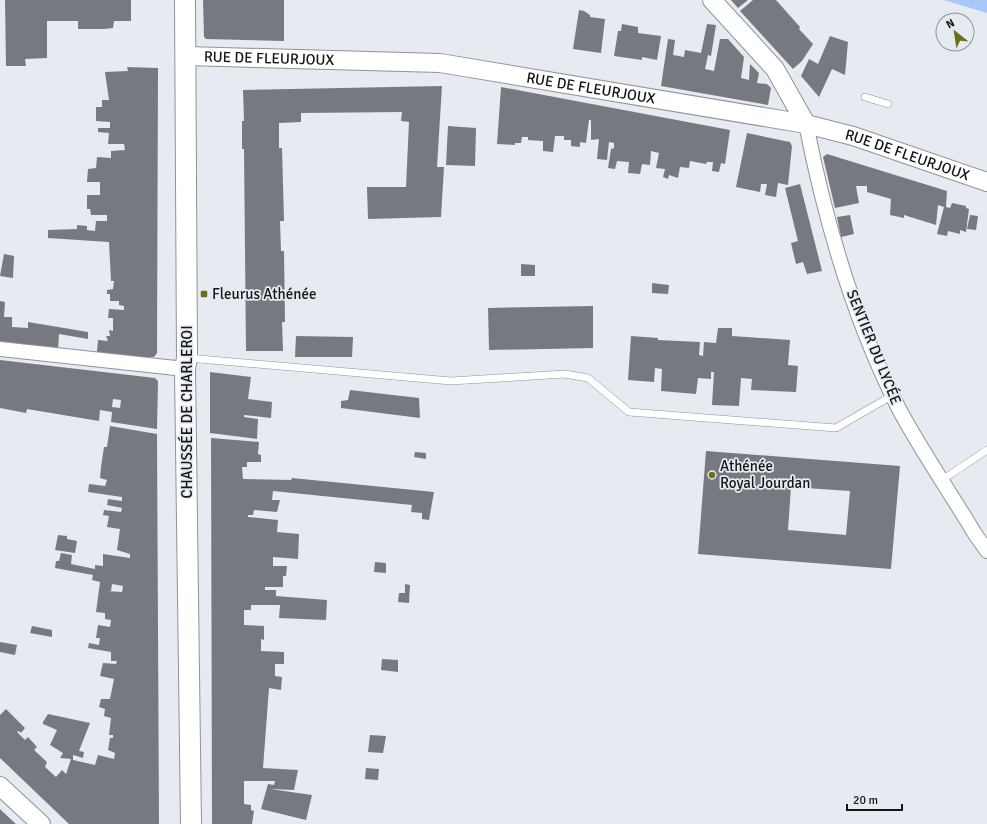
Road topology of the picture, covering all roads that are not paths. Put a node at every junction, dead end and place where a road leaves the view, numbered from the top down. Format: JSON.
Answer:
{"nodes":[{"id":1,"x":185,"y":0,"type":"edge"},
{"id":2,"x":712,"y":0,"type":"edge"},
{"id":3,"x":186,"y":56,"type":"junction"},
{"id":4,"x":865,"y":97,"type":"dead end"},
{"id":5,"x":888,"y":104,"type":"dead end"},
{"id":6,"x":806,"y":124,"type":"junction"},
{"id":7,"x":987,"y":182,"type":"edge"},
{"id":8,"x":0,"y":349,"type":"edge"},
{"id":9,"x":186,"y":364,"type":"junction"},
{"id":10,"x":894,"y":395,"type":"junction"},
{"id":11,"x":987,"y":450,"type":"edge"},
{"id":12,"x":942,"y":480,"type":"junction"},
{"id":13,"x":987,"y":551,"type":"edge"},
{"id":14,"x":0,"y":786,"type":"edge"},
{"id":15,"x":41,"y":824,"type":"edge"},
{"id":16,"x":191,"y":824,"type":"edge"}],
"edges":[{"from":1,"to":3,"type":"main road","name":"CHAUSSÉE DE CHARLEROI"},
{"from":2,"to":6,"type":"street"},
{"from":3,"to":6,"type":"street","name":"RUE DE FLEURJOUX"},
{"from":3,"to":9,"type":"main road","name":"CHAUSSÉE DE CHARLEROI"},
{"from":4,"to":5,"type":"lane"},
{"from":6,"to":7,"type":"street","name":"RUE DE FLEURJOUX"},
{"from":6,"to":10,"type":"street","name":"SENTIER DU LYCÉE"},
{"from":8,"to":9,"type":"street"},
{"from":9,"to":10,"type":"lane"},
{"from":9,"to":16,"type":"main road","name":"CHAUSSÉE DE CHARLEROI"},
{"from":10,"to":12,"type":"street","name":"SENTIER DU LYCÉE"},
{"from":11,"to":12,"type":"lane"},
{"from":12,"to":13,"type":"street","name":"SENTIER DU LYCÉE"},
{"from":14,"to":15,"type":"street"}]}
